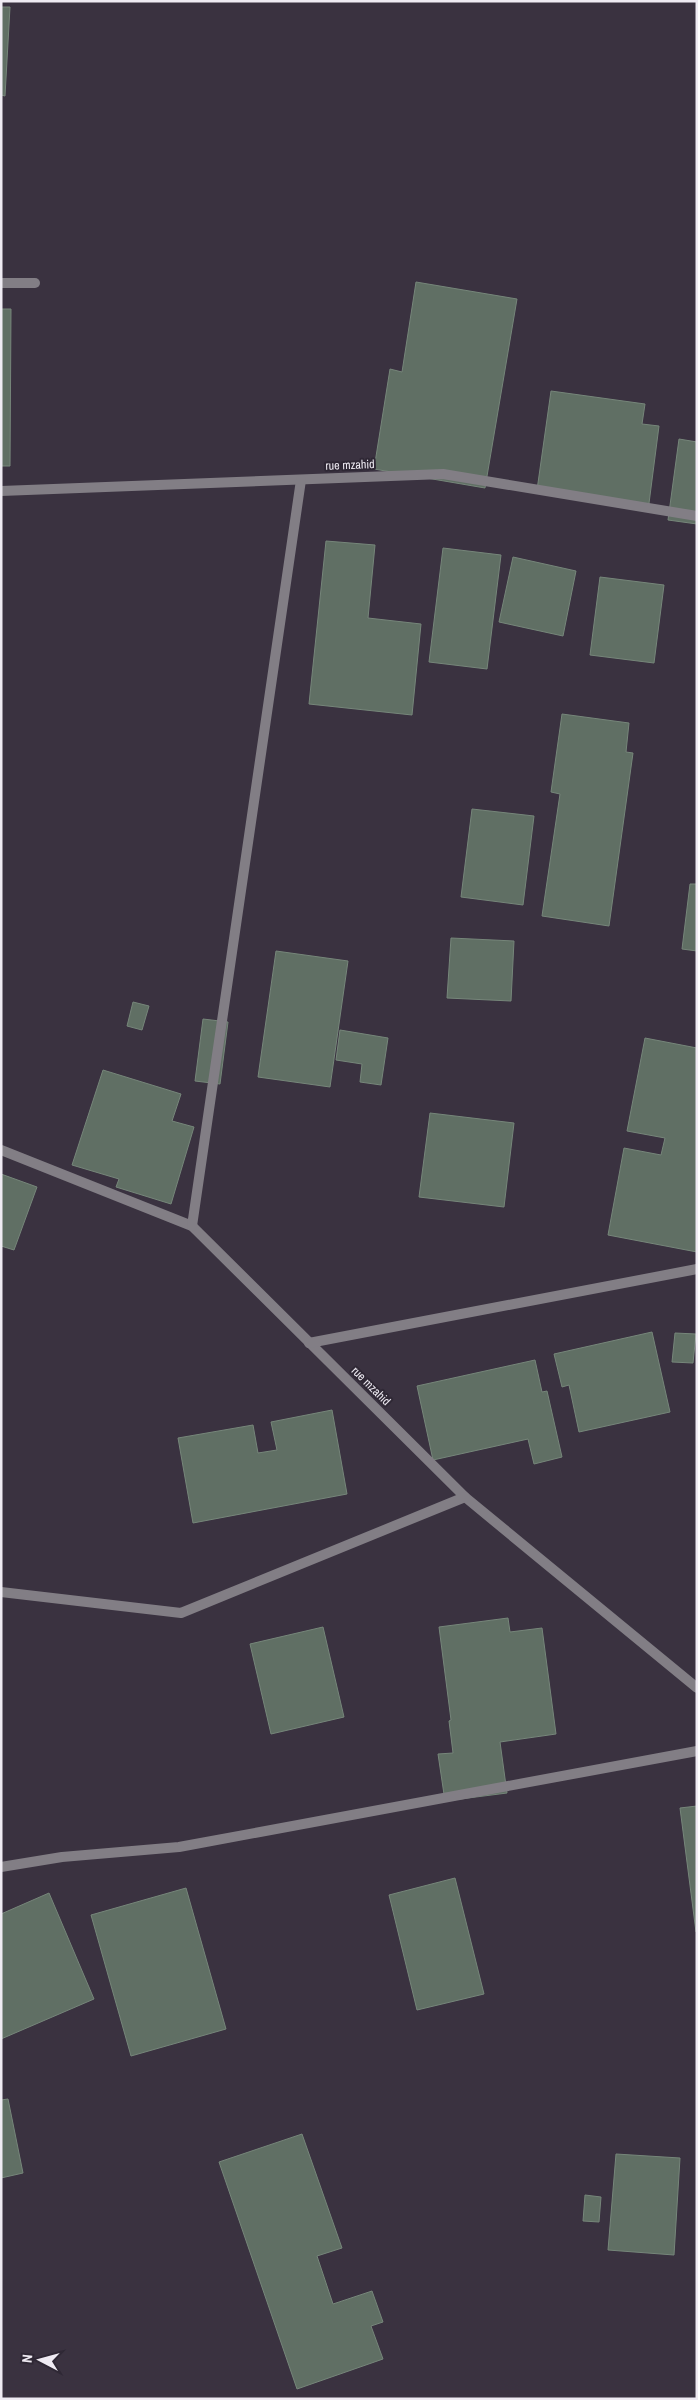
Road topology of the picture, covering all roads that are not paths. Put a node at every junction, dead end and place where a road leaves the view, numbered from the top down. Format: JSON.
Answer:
{"nodes":[{"id":1,"x":1,"y":283,"type":"edge"},
{"id":2,"x":35,"y":283,"type":"dead end"},
{"id":3,"x":301,"y":480,"type":"junction"},
{"id":4,"x":1,"y":492,"type":"edge"},
{"id":5,"x":697,"y":516,"type":"edge"},
{"id":6,"x":1,"y":1150,"type":"edge"},
{"id":7,"x":192,"y":1226,"type":"junction"},
{"id":8,"x":697,"y":1269,"type":"edge"},
{"id":9,"x":309,"y":1343,"type":"junction"},
{"id":10,"x":465,"y":1497,"type":"junction"},
{"id":11,"x":1,"y":1592,"type":"edge"},
{"id":12,"x":697,"y":1688,"type":"edge"},
{"id":13,"x":697,"y":1751,"type":"edge"},
{"id":14,"x":1,"y":1866,"type":"edge"}],
"edges":[{"from":1,"to":2,"type":"street"},
{"from":3,"to":4,"type":"street","name":"rue mzahid"},
{"from":3,"to":5,"type":"street","name":"rue mzahid"},
{"from":3,"to":7,"type":"street"},
{"from":6,"to":7,"type":"street","name":"rue mzahid"},
{"from":7,"to":9,"type":"street","name":"rue mzahid"},
{"from":8,"to":9,"type":"street"},
{"from":9,"to":10,"type":"street","name":"rue mzahid"},
{"from":10,"to":11,"type":"street"},
{"from":10,"to":12,"type":"street","name":"rue mzahid"},
{"from":13,"to":14,"type":"street"}]}
